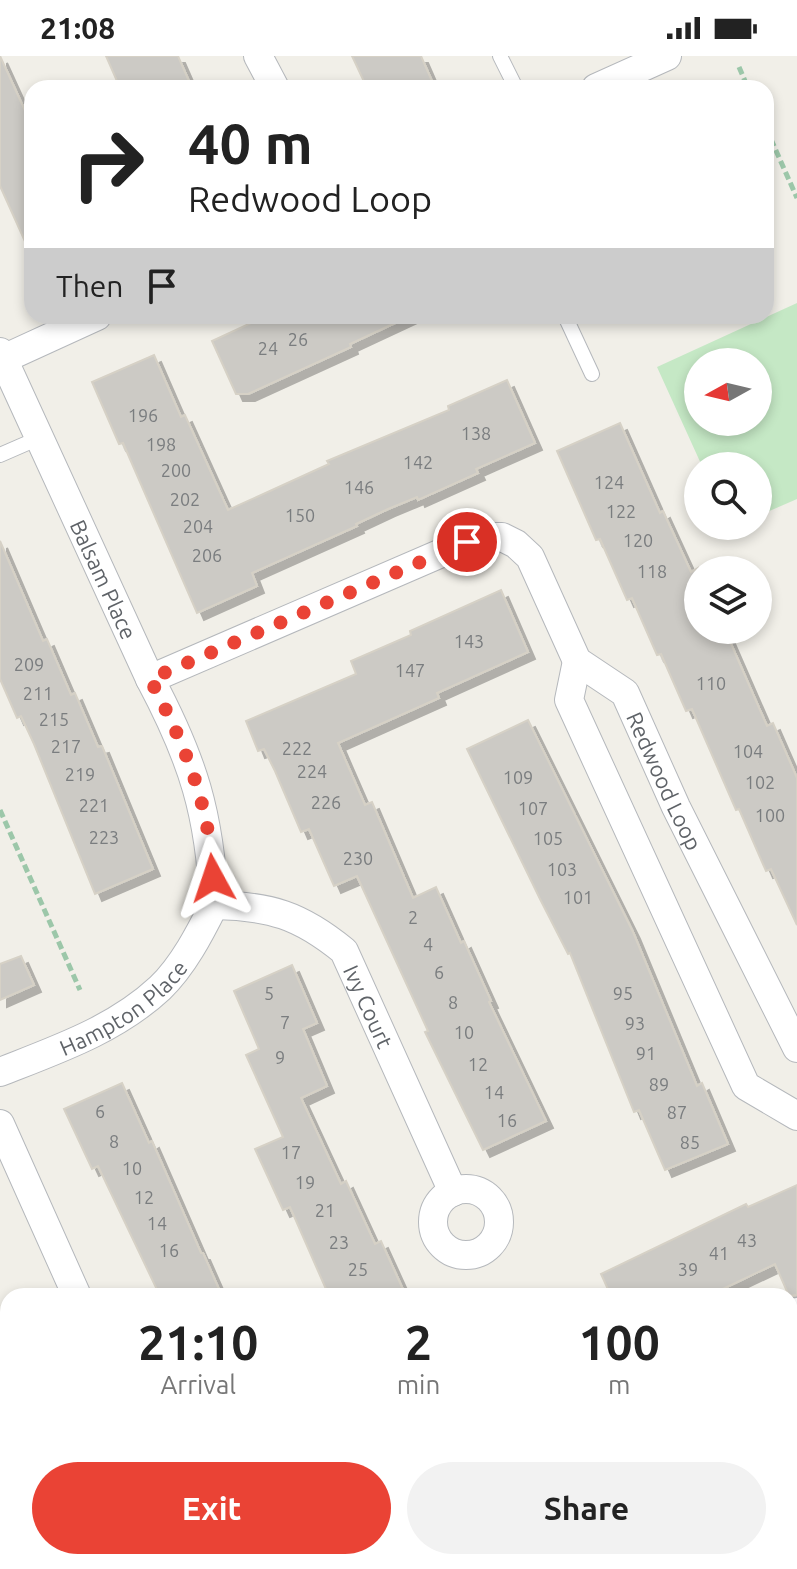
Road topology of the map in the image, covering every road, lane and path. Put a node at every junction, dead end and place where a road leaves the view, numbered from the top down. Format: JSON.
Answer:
{"nodes":[{"id":1,"x":258,"y":56,"type":"edge"},
{"id":2,"x":500,"y":56,"type":"edge"},
{"id":3,"x":667,"y":56,"type":"edge"},
{"id":4,"x":739,"y":67,"type":"dead end"},
{"id":5,"x":271,"y":80,"type":"edge"},
{"id":6,"x":512,"y":80,"type":"edge"},
{"id":7,"x":614,"y":80,"type":"edge"},
{"id":8,"x":745,"y":80,"type":"edge"},
{"id":9,"x":774,"y":146,"type":"edge"},
{"id":10,"x":796,"y":194,"type":"edge"},
{"id":11,"x":77,"y":324,"type":"edge"},
{"id":12,"x":569,"y":324,"type":"edge"},
{"id":13,"x":1,"y":355,"type":"edge"},
{"id":14,"x":592,"y":374,"type":"dead end"},
{"id":15,"x":39,"y":438,"type":"junction"},
{"id":16,"x":0,"y":455,"type":"edge"},
{"id":17,"x":577,"y":661,"type":"junction"},
{"id":18,"x":150,"y":679,"type":"junction"},
{"id":19,"x":0,"y":810,"type":"edge"},
{"id":20,"x":214,"y":905,"type":"junction"},
{"id":21,"x":80,"y":990,"type":"dead end"},
{"id":22,"x":797,"y":1048,"type":"edge"},
{"id":23,"x":0,"y":1072,"type":"edge"},
{"id":24,"x":797,"y":1116,"type":"edge"},
{"id":25,"x":0,"y":1124,"type":"edge"},
{"id":26,"x":453,"y":1192,"type":"dead end"},
{"id":27,"x":73,"y":1288,"type":"edge"}],
"edges":[{"from":1,"to":5,"type":"street"},
{"from":2,"to":6,"type":"lane"},
{"from":3,"to":7,"type":"street"},
{"from":4,"to":8,"type":"path"},
{"from":9,"to":10,"type":"path"},
{"from":11,"to":13,"type":"street"},
{"from":12,"to":14,"type":"lane"},
{"from":13,"to":15,"type":"street","name":"Balsam Place"},
{"from":15,"to":16,"type":"lane"},
{"from":15,"to":18,"type":"street","name":"Balsam Place"},
{"from":17,"to":18,"type":"street"},
{"from":17,"to":22,"type":"street","name":"Redwood Loop"},
{"from":17,"to":24,"type":"street"},
{"from":18,"to":20,"type":"street","name":"Balsam Place"},
{"from":19,"to":21,"type":"path"},
{"from":20,"to":23,"type":"street","name":"Hampton Place"},
{"from":20,"to":26,"type":"street","name":"Ivy Court"},
{"from":25,"to":27,"type":"street"}]}
